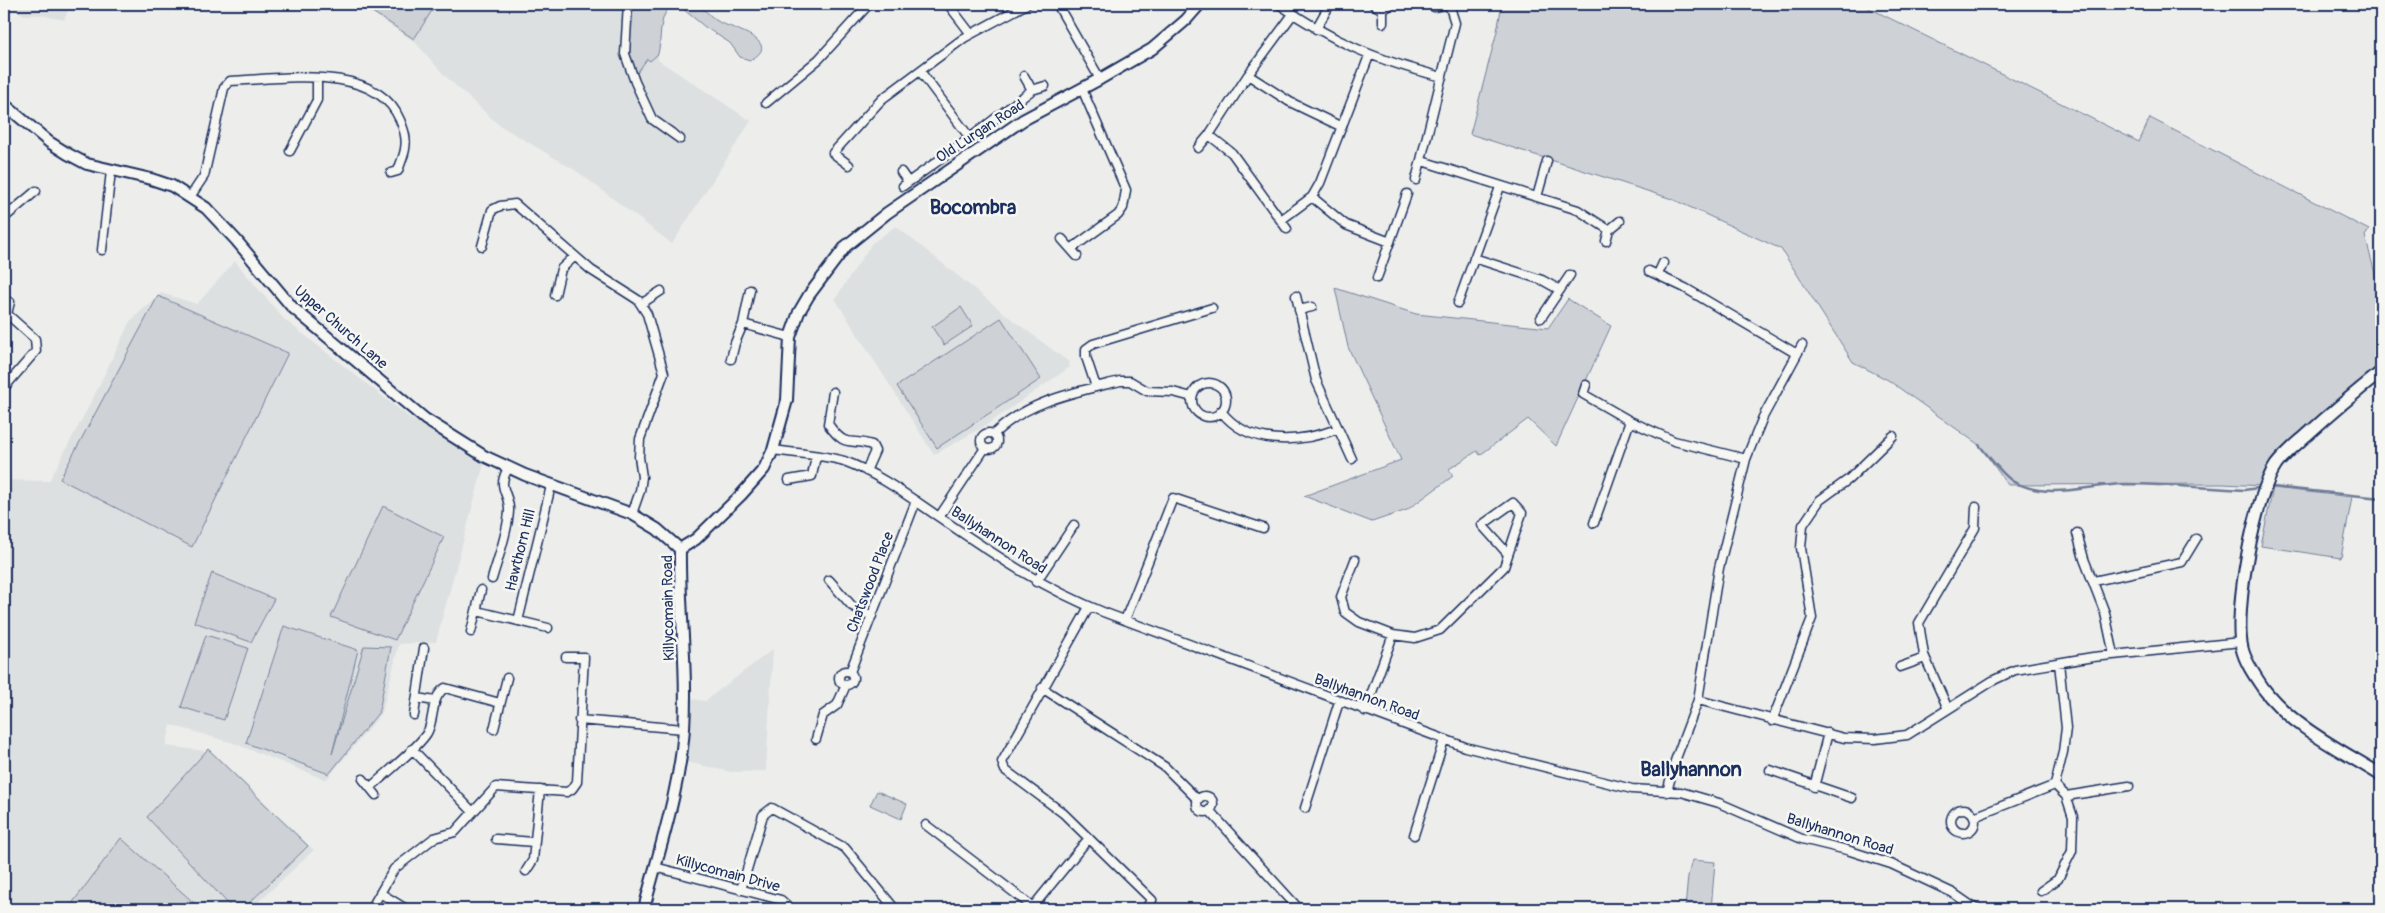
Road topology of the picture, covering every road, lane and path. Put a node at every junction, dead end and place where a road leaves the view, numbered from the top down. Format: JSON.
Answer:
{"nodes":[{"id":1,"x":628,"y":4,"type":"edge"},
{"id":2,"x":869,"y":4,"type":"edge"},
{"id":3,"x":948,"y":4,"type":"edge"},
{"id":4,"x":1027,"y":4,"type":"edge"},
{"id":5,"x":1057,"y":4,"type":"edge"},
{"id":6,"x":1200,"y":4,"type":"edge"},
{"id":7,"x":1279,"y":4,"type":"edge"},
{"id":8,"x":1330,"y":4,"type":"edge"},
{"id":9,"x":1372,"y":4,"type":"edge"},
{"id":10,"x":1391,"y":4,"type":"edge"},
{"id":11,"x":1449,"y":4,"type":"edge"},
{"id":12,"x":1434,"y":7,"type":"dead end"},
{"id":13,"x":1383,"y":10,"type":"junction"},
{"id":14,"x":1293,"y":14,"type":"junction"},
{"id":15,"x":1383,"y":23,"type":"dead end"},
{"id":16,"x":1316,"y":29,"type":"junction"},
{"id":17,"x":971,"y":34,"type":"junction"},
{"id":18,"x":1369,"y":56,"type":"junction"},
{"id":19,"x":920,"y":71,"type":"junction"},
{"id":20,"x":1248,"y":75,"type":"junction"},
{"id":21,"x":1024,"y":76,"type":"dead end"},
{"id":22,"x":1442,"y":77,"type":"junction"},
{"id":23,"x":317,"y":78,"type":"junction"},
{"id":24,"x":1100,"y":79,"type":"junction"},
{"id":25,"x":1045,"y":86,"type":"dead end"},
{"id":26,"x":1082,"y":89,"type":"junction"},
{"id":27,"x":1032,"y":90,"type":"junction"},
{"id":28,"x":766,"y":102,"type":"dead end"},
{"id":29,"x":4,"y":104,"type":"edge"},
{"id":30,"x":1342,"y":127,"type":"junction"},
{"id":31,"x":1210,"y":134,"type":"junction"},
{"id":32,"x":970,"y":138,"type":"junction"},
{"id":33,"x":680,"y":139,"type":"dead end"},
{"id":34,"x":1198,"y":148,"type":"dead end"},
{"id":35,"x":290,"y":151,"type":"dead end"},
{"id":36,"x":833,"y":154,"type":"junction"},
{"id":37,"x":827,"y":160,"type":"dead end"},
{"id":38,"x":1422,"y":160,"type":"junction"},
{"id":39,"x":1547,"y":161,"type":"dead end"},
{"id":40,"x":849,"y":165,"type":"dead end"},
{"id":41,"x":111,"y":171,"type":"junction"},
{"id":42,"x":901,"y":172,"type":"dead end"},
{"id":43,"x":391,"y":173,"type":"dead end"},
{"id":44,"x":1416,"y":180,"type":"dead end"},
{"id":45,"x":1500,"y":187,"type":"junction"},
{"id":46,"x":36,"y":191,"type":"dead end"},
{"id":47,"x":1406,"y":194,"type":"dead end"},
{"id":48,"x":190,"y":197,"type":"junction"},
{"id":49,"x":1312,"y":197,"type":"junction"},
{"id":50,"x":1536,"y":197,"type":"junction"},
{"id":51,"x":4,"y":218,"type":"edge"},
{"id":52,"x":1280,"y":220,"type":"junction"},
{"id":53,"x":1620,"y":221,"type":"dead end"},
{"id":54,"x":1287,"y":229,"type":"dead end"},
{"id":55,"x":1609,"y":230,"type":"junction"},
{"id":56,"x":1062,"y":239,"type":"dead end"},
{"id":57,"x":1390,"y":242,"type":"junction"},
{"id":58,"x":1606,"y":242,"type":"dead end"},
{"id":59,"x":482,"y":246,"type":"dead end"},
{"id":60,"x":1071,"y":249,"type":"junction"},
{"id":61,"x":102,"y":250,"type":"dead end"},
{"id":62,"x":575,"y":256,"type":"junction"},
{"id":63,"x":1077,"y":256,"type":"dead end"},
{"id":64,"x":1474,"y":258,"type":"junction"},
{"id":65,"x":1663,"y":264,"type":"dead end"},
{"id":66,"x":1649,"y":271,"type":"dead end"},
{"id":67,"x":1570,"y":274,"type":"dead end"},
{"id":68,"x":1658,"y":274,"type":"junction"},
{"id":69,"x":1377,"y":278,"type":"dead end"},
{"id":70,"x":750,"y":290,"type":"dead end"},
{"id":71,"x":1560,"y":290,"type":"junction"},
{"id":72,"x":661,"y":291,"type":"dead end"},
{"id":73,"x":554,"y":295,"type":"dead end"},
{"id":74,"x":1296,"y":296,"type":"dead end"},
{"id":75,"x":10,"y":302,"type":"dead end"},
{"id":76,"x":1458,"y":303,"type":"dead end"},
{"id":77,"x":641,"y":304,"type":"junction"},
{"id":78,"x":1312,"y":307,"type":"dead end"},
{"id":79,"x":1212,"y":308,"type":"dead end"},
{"id":80,"x":1299,"y":310,"type":"junction"},
{"id":81,"x":799,"y":312,"type":"joint"},
{"id":82,"x":1540,"y":318,"type":"dead end"},
{"id":83,"x":743,"y":324,"type":"junction"},
{"id":84,"x":790,"y":337,"type":"junction"},
{"id":85,"x":1802,"y":345,"type":"dead end"},
{"id":86,"x":1797,"y":354,"type":"junction"},
{"id":87,"x":730,"y":359,"type":"dead end"},
{"id":88,"x":2381,"y":372,"type":"edge"},
{"id":89,"x":1586,"y":385,"type":"dead end"},
{"id":90,"x":1096,"y":387,"type":"junction"},
{"id":91,"x":4,"y":388,"type":"edge"},
{"id":92,"x":833,"y":392,"type":"dead end"},
{"id":93,"x":1192,"y":396,"type":"junction"},
{"id":94,"x":1221,"y":411,"type":"junction"},
{"id":95,"x":1630,"y":421,"type":"junction"},
{"id":96,"x":1337,"y":429,"type":"junction"},
{"id":97,"x":994,"y":434,"type":"junction"},
{"id":98,"x":1893,"y":436,"type":"dead end"},
{"id":99,"x":984,"y":448,"type":"junction"},
{"id":100,"x":773,"y":450,"type":"junction"},
{"id":101,"x":816,"y":456,"type":"junction"},
{"id":102,"x":1352,"y":459,"type":"dead end"},
{"id":103,"x":1746,"y":459,"type":"junction"},
{"id":104,"x":509,"y":468,"type":"junction"},
{"id":105,"x":866,"y":471,"type":"junction"},
{"id":106,"x":789,"y":480,"type":"dead end"},
{"id":107,"x":551,"y":486,"type":"junction"},
{"id":108,"x":916,"y":501,"type":"junction"},
{"id":109,"x":1976,"y":507,"type":"dead end"},
{"id":110,"x":632,"y":514,"type":"junction"},
{"id":111,"x":939,"y":517,"type":"junction"},
{"id":112,"x":1594,"y":523,"type":"dead end"},
{"id":113,"x":1074,"y":525,"type":"dead end"},
{"id":114,"x":1263,"y":528,"type":"dead end"},
{"id":115,"x":2077,"y":533,"type":"dead end"},
{"id":116,"x":2196,"y":539,"type":"dead end"},
{"id":117,"x":680,"y":549,"type":"junction"},
{"id":118,"x":1508,"y":554,"type":"junction"},
{"id":119,"x":1355,"y":560,"type":"dead end"},
{"id":120,"x":492,"y":579,"type":"dead end"},
{"id":121,"x":829,"y":580,"type":"dead end"},
{"id":122,"x":2094,"y":581,"type":"junction"},
{"id":123,"x":1036,"y":582,"type":"junction"},
{"id":124,"x":481,"y":590,"type":"dead end"},
{"id":125,"x":1089,"y":607,"type":"junction"},
{"id":126,"x":477,"y":611,"type":"junction"},
{"id":127,"x":872,"y":616,"type":"junction"},
{"id":128,"x":1125,"y":620,"type":"junction"},
{"id":129,"x":518,"y":621,"type":"junction"},
{"id":130,"x":548,"y":628,"type":"dead end"},
{"id":131,"x":471,"y":632,"type":"dead end"},
{"id":132,"x":1393,"y":635,"type":"junction"},
{"id":133,"x":2241,"y":642,"type":"junction"},
{"id":134,"x":424,"y":648,"type":"dead end"},
{"id":135,"x":2114,"y":655,"type":"junction"},
{"id":136,"x":566,"y":657,"type":"dead end"},
{"id":137,"x":1925,"y":658,"type":"junction"},
{"id":138,"x":2059,"y":663,"type":"junction"},
{"id":139,"x":1900,"y":667,"type":"dead end"},
{"id":140,"x":507,"y":678,"type":"dead end"},
{"id":141,"x":1042,"y":688,"type":"junction"},
{"id":142,"x":417,"y":698,"type":"junction"},
{"id":143,"x":1698,"y":700,"type":"junction"},
{"id":144,"x":435,"y":701,"type":"junction"},
{"id":145,"x":1339,"y":702,"type":"junction"},
{"id":146,"x":500,"y":703,"type":"junction"},
{"id":147,"x":1948,"y":709,"type":"junction"},
{"id":148,"x":1365,"y":712,"type":"junction"},
{"id":149,"x":414,"y":714,"type":"dead end"},
{"id":150,"x":579,"y":720,"type":"junction"},
{"id":151,"x":1772,"y":721,"type":"junction"},
{"id":152,"x":494,"y":729,"type":"dead end"},
{"id":153,"x":684,"y":729,"type":"junction"},
{"id":154,"x":1828,"y":733,"type":"junction"},
{"id":155,"x":816,"y":739,"type":"dead end"},
{"id":156,"x":1444,"y":740,"type":"junction"},
{"id":157,"x":412,"y":748,"type":"junction"},
{"id":158,"x":1770,"y":770,"type":"dead end"},
{"id":159,"x":2381,"y":775,"type":"edge"},
{"id":160,"x":363,"y":779,"type":"dead end"},
{"id":161,"x":2054,"y":784,"type":"junction"},
{"id":162,"x":2129,"y":786,"type":"dead end"},
{"id":163,"x":371,"y":787,"type":"junction"},
{"id":164,"x":1814,"y":787,"type":"junction"},
{"id":165,"x":540,"y":790,"type":"junction"},
{"id":166,"x":1667,"y":792,"type":"junction"},
{"id":167,"x":376,"y":794,"type":"dead end"},
{"id":168,"x":2066,"y":796,"type":"junction"},
{"id":169,"x":1852,"y":798,"type":"dead end"},
{"id":170,"x":1305,"y":808,"type":"dead end"},
{"id":171,"x":473,"y":812,"type":"junction"},
{"id":172,"x":1974,"y":817,"type":"dead end"},
{"id":173,"x":926,"y":825,"type":"dead end"},
{"id":174,"x":1414,"y":835,"type":"dead end"},
{"id":175,"x":1089,"y":838,"type":"junction"},
{"id":176,"x":496,"y":839,"type":"dead end"},
{"id":177,"x":534,"y":842,"type":"junction"},
{"id":178,"x":655,"y":867,"type":"junction"},
{"id":179,"x":526,"y":871,"type":"dead end"},
{"id":180,"x":741,"y":890,"type":"junction"},
{"id":181,"x":2041,"y":891,"type":"dead end"},
{"id":182,"x":380,"y":893,"type":"junction"},
{"id":183,"x":1032,"y":908,"type":"edge"},
{"id":184,"x":371,"y":909,"type":"edge"},
{"id":185,"x":406,"y":909,"type":"edge"},
{"id":186,"x":644,"y":909,"type":"edge"},
{"id":187,"x":791,"y":909,"type":"edge"},
{"id":188,"x":896,"y":909,"type":"edge"},
{"id":189,"x":1145,"y":909,"type":"edge"},
{"id":190,"x":1299,"y":909,"type":"edge"},
{"id":191,"x":1976,"y":909,"type":"edge"}],
"edges":[{"from":1,"to":33,"type":"street"},
{"from":2,"to":28,"type":"street"},
{"from":3,"to":17,"type":"street"},
{"from":4,"to":17,"type":"street"},
{"from":5,"to":24,"type":"street"},
{"from":6,"to":24,"type":"street","name":"Old Lurgan Road"},
{"from":7,"to":14,"type":"street"},
{"from":8,"to":16,"type":"street"},
{"from":9,"to":13,"type":"street"},
{"from":10,"to":13,"type":"street"},
{"from":11,"to":12,"type":"street"},
{"from":11,"to":22,"type":"street"},
{"from":13,"to":15,"type":"street"},
{"from":14,"to":16,"type":"street"},
{"from":14,"to":20,"type":"street"},
{"from":16,"to":18,"type":"street"},
{"from":17,"to":19,"type":"street"},
{"from":18,"to":22,"type":"street"},
{"from":18,"to":30,"type":"street"},
{"from":19,"to":32,"type":"street"},
{"from":19,"to":36,"type":"street"},
{"from":20,"to":30,"type":"street"},
{"from":20,"to":31,"type":"street"},
{"from":21,"to":27,"type":"street"},
{"from":22,"to":38,"type":"street"},
{"from":23,"to":35,"type":"street"},
{"from":23,"to":43,"type":"street"},
{"from":23,"to":48,"type":"street"},
{"from":24,"to":26,"type":"street","name":"Old Lurgan Road"},
{"from":25,"to":27,"type":"street"},
{"from":26,"to":60,"type":"street"},
{"from":26,"to":81,"type":"street","name":"Old Lurgan Road"},
{"from":27,"to":32,"type":"street"},
{"from":29,"to":41,"type":"street","name":"Upper Church Lane"},
{"from":30,"to":49,"type":"street"},
{"from":31,"to":34,"type":"street"},
{"from":31,"to":52,"type":"street"},
{"from":32,"to":42,"type":"street"},
{"from":36,"to":37,"type":"street"},
{"from":36,"to":40,"type":"street"},
{"from":38,"to":44,"type":"street"},
{"from":38,"to":45,"type":"street"},
{"from":39,"to":50,"type":"street"},
{"from":41,"to":48,"type":"street","name":"Upper Church Lane"},
{"from":41,"to":61,"type":"street"},
{"from":45,"to":50,"type":"street"},
{"from":45,"to":64,"type":"street"},
{"from":46,"to":51,"type":"street"},
{"from":47,"to":57,"type":"street"},
{"from":48,"to":104,"type":"street","name":"Upper Church Lane"},
{"from":49,"to":52,"type":"street"},
{"from":49,"to":57,"type":"street"},
{"from":50,"to":55,"type":"street"},
{"from":52,"to":54,"type":"street"},
{"from":53,"to":55,"type":"street"},
{"from":55,"to":58,"type":"street"},
{"from":56,"to":60,"type":"street"},
{"from":57,"to":69,"type":"street"},
{"from":59,"to":62,"type":"street"},
{"from":60,"to":63,"type":"street"},
{"from":62,"to":73,"type":"street"},
{"from":62,"to":77,"type":"street"},
{"from":64,"to":71,"type":"street"},
{"from":64,"to":76,"type":"street"},
{"from":65,"to":68,"type":"street"},
{"from":66,"to":68,"type":"street"},
{"from":67,"to":71,"type":"street"},
{"from":68,"to":86,"type":"street"},
{"from":70,"to":83,"type":"street"},
{"from":71,"to":82,"type":"street"},
{"from":72,"to":77,"type":"street"},
{"from":74,"to":80,"type":"street"},
{"from":75,"to":91,"type":"street"},
{"from":77,"to":110,"type":"street"},
{"from":78,"to":80,"type":"street"},
{"from":79,"to":90,"type":"street"},
{"from":80,"to":96,"type":"street"},
{"from":81,"to":84,"type":"street","name":"Killycomain Road"},
{"from":83,"to":84,"type":"street"},
{"from":83,"to":87,"type":"street"},
{"from":84,"to":100,"type":"street","name":"Killycomain Road"},
{"from":85,"to":86,"type":"street"},
{"from":86,"to":103,"type":"street"},
{"from":88,"to":133,"type":"main road"},
{"from":89,"to":95,"type":"street"},
{"from":90,"to":93,"type":"street"},
{"from":90,"to":97,"type":"street"},
{"from":92,"to":105,"type":"street"},
{"from":93,"to":94,"type":"street"},
{"from":93,"to":94,"type":"street"},
{"from":94,"to":96,"type":"street"},
{"from":95,"to":103,"type":"street"},
{"from":95,"to":112,"type":"street"},
{"from":96,"to":102,"type":"street"},
{"from":97,"to":99,"type":"street"},
{"from":97,"to":99,"type":"street"},
{"from":98,"to":151,"type":"street"},
{"from":99,"to":111,"type":"street"},
{"from":100,"to":101,"type":"street","name":"Ballyhannon Road"},
{"from":100,"to":117,"type":"street","name":"Killycomain Road"},
{"from":101,"to":105,"type":"street","name":"Ballyhannon Road"},
{"from":101,"to":106,"type":"street"},
{"from":103,"to":143,"type":"street"},
{"from":104,"to":107,"type":"street","name":"Upper Church Lane"},
{"from":104,"to":120,"type":"street"},
{"from":105,"to":108,"type":"street","name":"Ballyhannon Road"},
{"from":107,"to":110,"type":"street","name":"Upper Church Lane"},
{"from":107,"to":129,"type":"street","name":"Hawthorn Hill"},
{"from":108,"to":111,"type":"street","name":"Ballyhannon Road"},
{"from":108,"to":127,"type":"street","name":"Chatswood Place"},
{"from":109,"to":137,"type":"street"},
{"from":110,"to":117,"type":"street","name":"Upper Church Lane"},
{"from":111,"to":123,"type":"street","name":"Ballyhannon Road"},
{"from":113,"to":123,"type":"street"},
{"from":114,"to":128,"type":"street"},
{"from":115,"to":122,"type":"street"},
{"from":116,"to":122,"type":"street"},
{"from":117,"to":153,"type":"street","name":"Killycomain Road"},
{"from":118,"to":118,"type":"street"},
{"from":118,"to":132,"type":"street"},
{"from":119,"to":132,"type":"street"},
{"from":121,"to":127,"type":"street"},
{"from":122,"to":135,"type":"street"},
{"from":123,"to":125,"type":"street","name":"Ballyhannon Road"},
{"from":124,"to":126,"type":"street","name":"Hawthorn Hill"},
{"from":125,"to":128,"type":"street","name":"Ballyhannon Road"},
{"from":125,"to":141,"type":"street"},
{"from":126,"to":129,"type":"street"},
{"from":126,"to":131,"type":"street","name":"Hawthorn Hill"},
{"from":127,"to":155,"type":"street","name":"Chatswood Place"},
{"from":128,"to":145,"type":"street","name":"Ballyhannon Road"},
{"from":129,"to":130,"type":"street"},
{"from":132,"to":148,"type":"street"},
{"from":133,"to":135,"type":"street"},
{"from":133,"to":159,"type":"main road"},
{"from":134,"to":142,"type":"street"},
{"from":135,"to":138,"type":"street"},
{"from":136,"to":150,"type":"street"},
{"from":137,"to":139,"type":"street"},
{"from":137,"to":147,"type":"street"},
{"from":138,"to":147,"type":"street"},
{"from":138,"to":161,"type":"street"},
{"from":140,"to":146,"type":"street"},
{"from":141,"to":175,"type":"street"},
{"from":141,"to":190,"type":"street"},
{"from":142,"to":144,"type":"street"},
{"from":142,"to":149,"type":"street"},
{"from":143,"to":151,"type":"street"},
{"from":143,"to":166,"type":"street"},
{"from":144,"to":146,"type":"street"},
{"from":144,"to":157,"type":"street"},
{"from":145,"to":148,"type":"street","name":"Ballyhannon Road"},
{"from":145,"to":170,"type":"street"},
{"from":146,"to":152,"type":"street"},
{"from":147,"to":154,"type":"street"},
{"from":148,"to":156,"type":"street","name":"Ballyhannon Road"},
{"from":150,"to":153,"type":"street"},
{"from":150,"to":165,"type":"street"},
{"from":151,"to":154,"type":"street"},
{"from":153,"to":178,"type":"street","name":"Killycomain Road"},
{"from":154,"to":164,"type":"street"},
{"from":156,"to":166,"type":"street","name":"Ballyhannon Road"},
{"from":156,"to":174,"type":"street"},
{"from":157,"to":163,"type":"street"},
{"from":157,"to":171,"type":"street"},
{"from":158,"to":164,"type":"street"},
{"from":160,"to":163,"type":"street"},
{"from":161,"to":168,"type":"street"},
{"from":161,"to":172,"type":"street"},
{"from":162,"to":168,"type":"street"},
{"from":163,"to":167,"type":"street"},
{"from":164,"to":169,"type":"street"},
{"from":165,"to":171,"type":"street"},
{"from":165,"to":177,"type":"street"},
{"from":166,"to":191,"type":"street","name":"Ballyhannon Road"},
{"from":168,"to":181,"type":"street"},
{"from":171,"to":182,"type":"street"},
{"from":173,"to":183,"type":"street"},
{"from":175,"to":183,"type":"street"},
{"from":175,"to":189,"type":"street"},
{"from":176,"to":177,"type":"street"},
{"from":177,"to":179,"type":"street"},
{"from":178,"to":180,"type":"street","name":"Killycomain Drive"},
{"from":178,"to":186,"type":"street","name":"Killycomain Road"},
{"from":180,"to":187,"type":"street","name":"Killycomain Drive"},
{"from":180,"to":188,"type":"street"},
{"from":182,"to":184,"type":"street"},
{"from":182,"to":185,"type":"street"}]}
